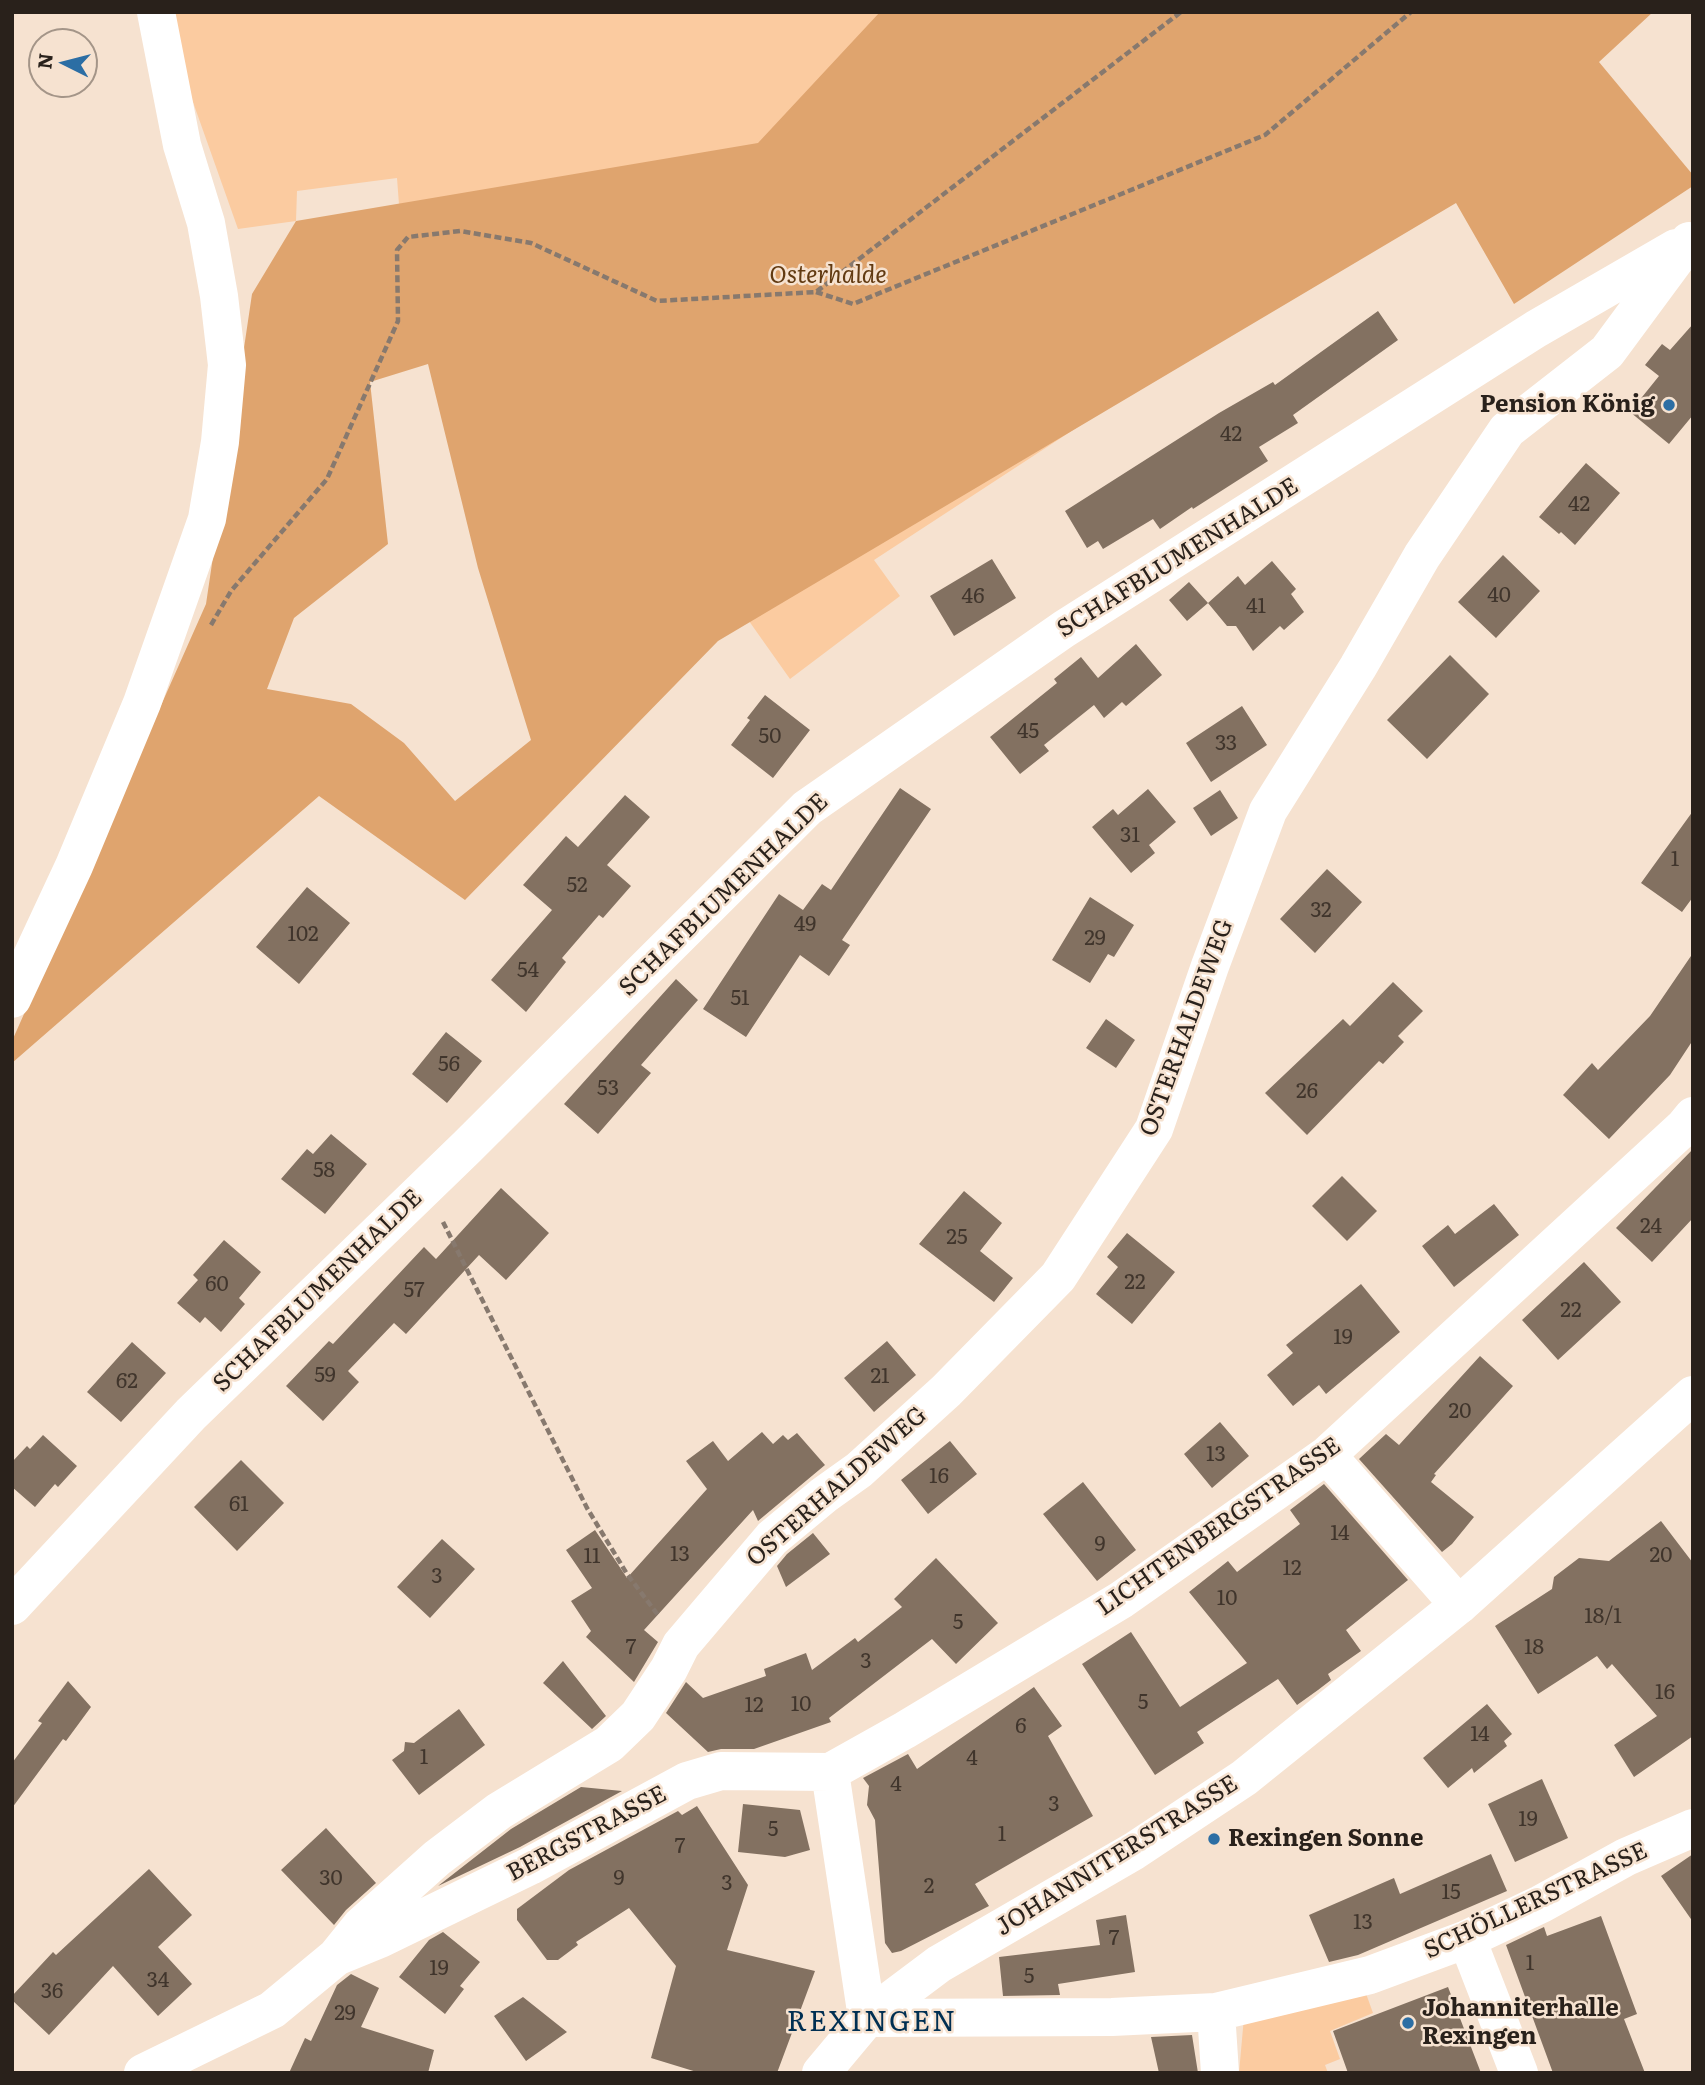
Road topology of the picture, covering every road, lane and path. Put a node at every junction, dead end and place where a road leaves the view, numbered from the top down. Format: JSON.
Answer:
{"nodes":[{"id":1,"x":156,"y":12,"type":"edge"},
{"id":2,"x":1181,"y":12,"type":"edge"},
{"id":3,"x":1410,"y":12,"type":"edge"},
{"id":4,"x":1691,"y":239,"type":"edge"},
{"id":5,"x":816,"y":292,"type":"junction"},
{"id":6,"x":210,"y":627,"type":"dead end"},
{"id":7,"x":12,"y":999,"type":"edge"},
{"id":8,"x":1690,"y":1126,"type":"edge"},
{"id":9,"x":425,"y":1186,"type":"junction"},
{"id":10,"x":1693,"y":1395,"type":"edge"},
{"id":11,"x":1326,"y":1455,"type":"junction"},
{"id":12,"x":12,"y":1605,"type":"edge"},
{"id":13,"x":1459,"y":1605,"type":"junction"},
{"id":14,"x":681,"y":1645,"type":"junction"},
{"id":15,"x":830,"y":1772,"type":"junction"},
{"id":16,"x":1693,"y":1828,"type":"edge"},
{"id":17,"x":1467,"y":1939,"type":"junction"},
{"id":18,"x":336,"y":1957,"type":"junction"},
{"id":19,"x":1216,"y":2012,"type":"junction"},
{"id":20,"x":867,"y":2018,"type":"junction"},
{"id":21,"x":143,"y":2073,"type":"edge"},
{"id":22,"x":821,"y":2073,"type":"edge"},
{"id":23,"x":1220,"y":2073,"type":"edge"},
{"id":24,"x":1519,"y":2073,"type":"edge"}],
"edges":[{"from":1,"to":7,"type":"street"},
{"from":2,"to":5,"type":"path"},
{"from":3,"to":5,"type":"path"},
{"from":4,"to":9,"type":"street","name":"SCHAFBLUMENHALDE"},
{"from":4,"to":14,"type":"street","name":"OSTERHALDEWEG"},
{"from":5,"to":6,"type":"path"},
{"from":8,"to":11,"type":"street","name":"LICHTENBERGSTRASSE"},
{"from":9,"to":12,"type":"street","name":"SCHAFBLUMENHALDE"},
{"from":9,"to":14,"type":"path"},
{"from":10,"to":13,"type":"street","name":"JOHANNITERSTRASSE"},
{"from":11,"to":13,"type":"street"},
{"from":11,"to":15,"type":"street","name":"LICHTENBERGSTRASSE"},
{"from":13,"to":20,"type":"street","name":"JOHANNITERSTRASSE"},
{"from":14,"to":18,"type":"street","name":"OSTERHALDEWEG"},
{"from":15,"to":18,"type":"street","name":"BERGSTRASSE"},
{"from":15,"to":20,"type":"street"},
{"from":16,"to":17,"type":"street","name":"SCHÖLLERSTRASSE"},
{"from":17,"to":19,"type":"street","name":"SCHÖLLERSTRASSE"},
{"from":17,"to":24,"type":"street"},
{"from":18,"to":21,"type":"street","name":"BERGSTRASSE"},
{"from":19,"to":20,"type":"street","name":"SCHÖLLERSTRASSE"},
{"from":19,"to":23,"type":"street"},
{"from":20,"to":22,"type":"street","name":"JOHANNITERSTRASSE"}]}
